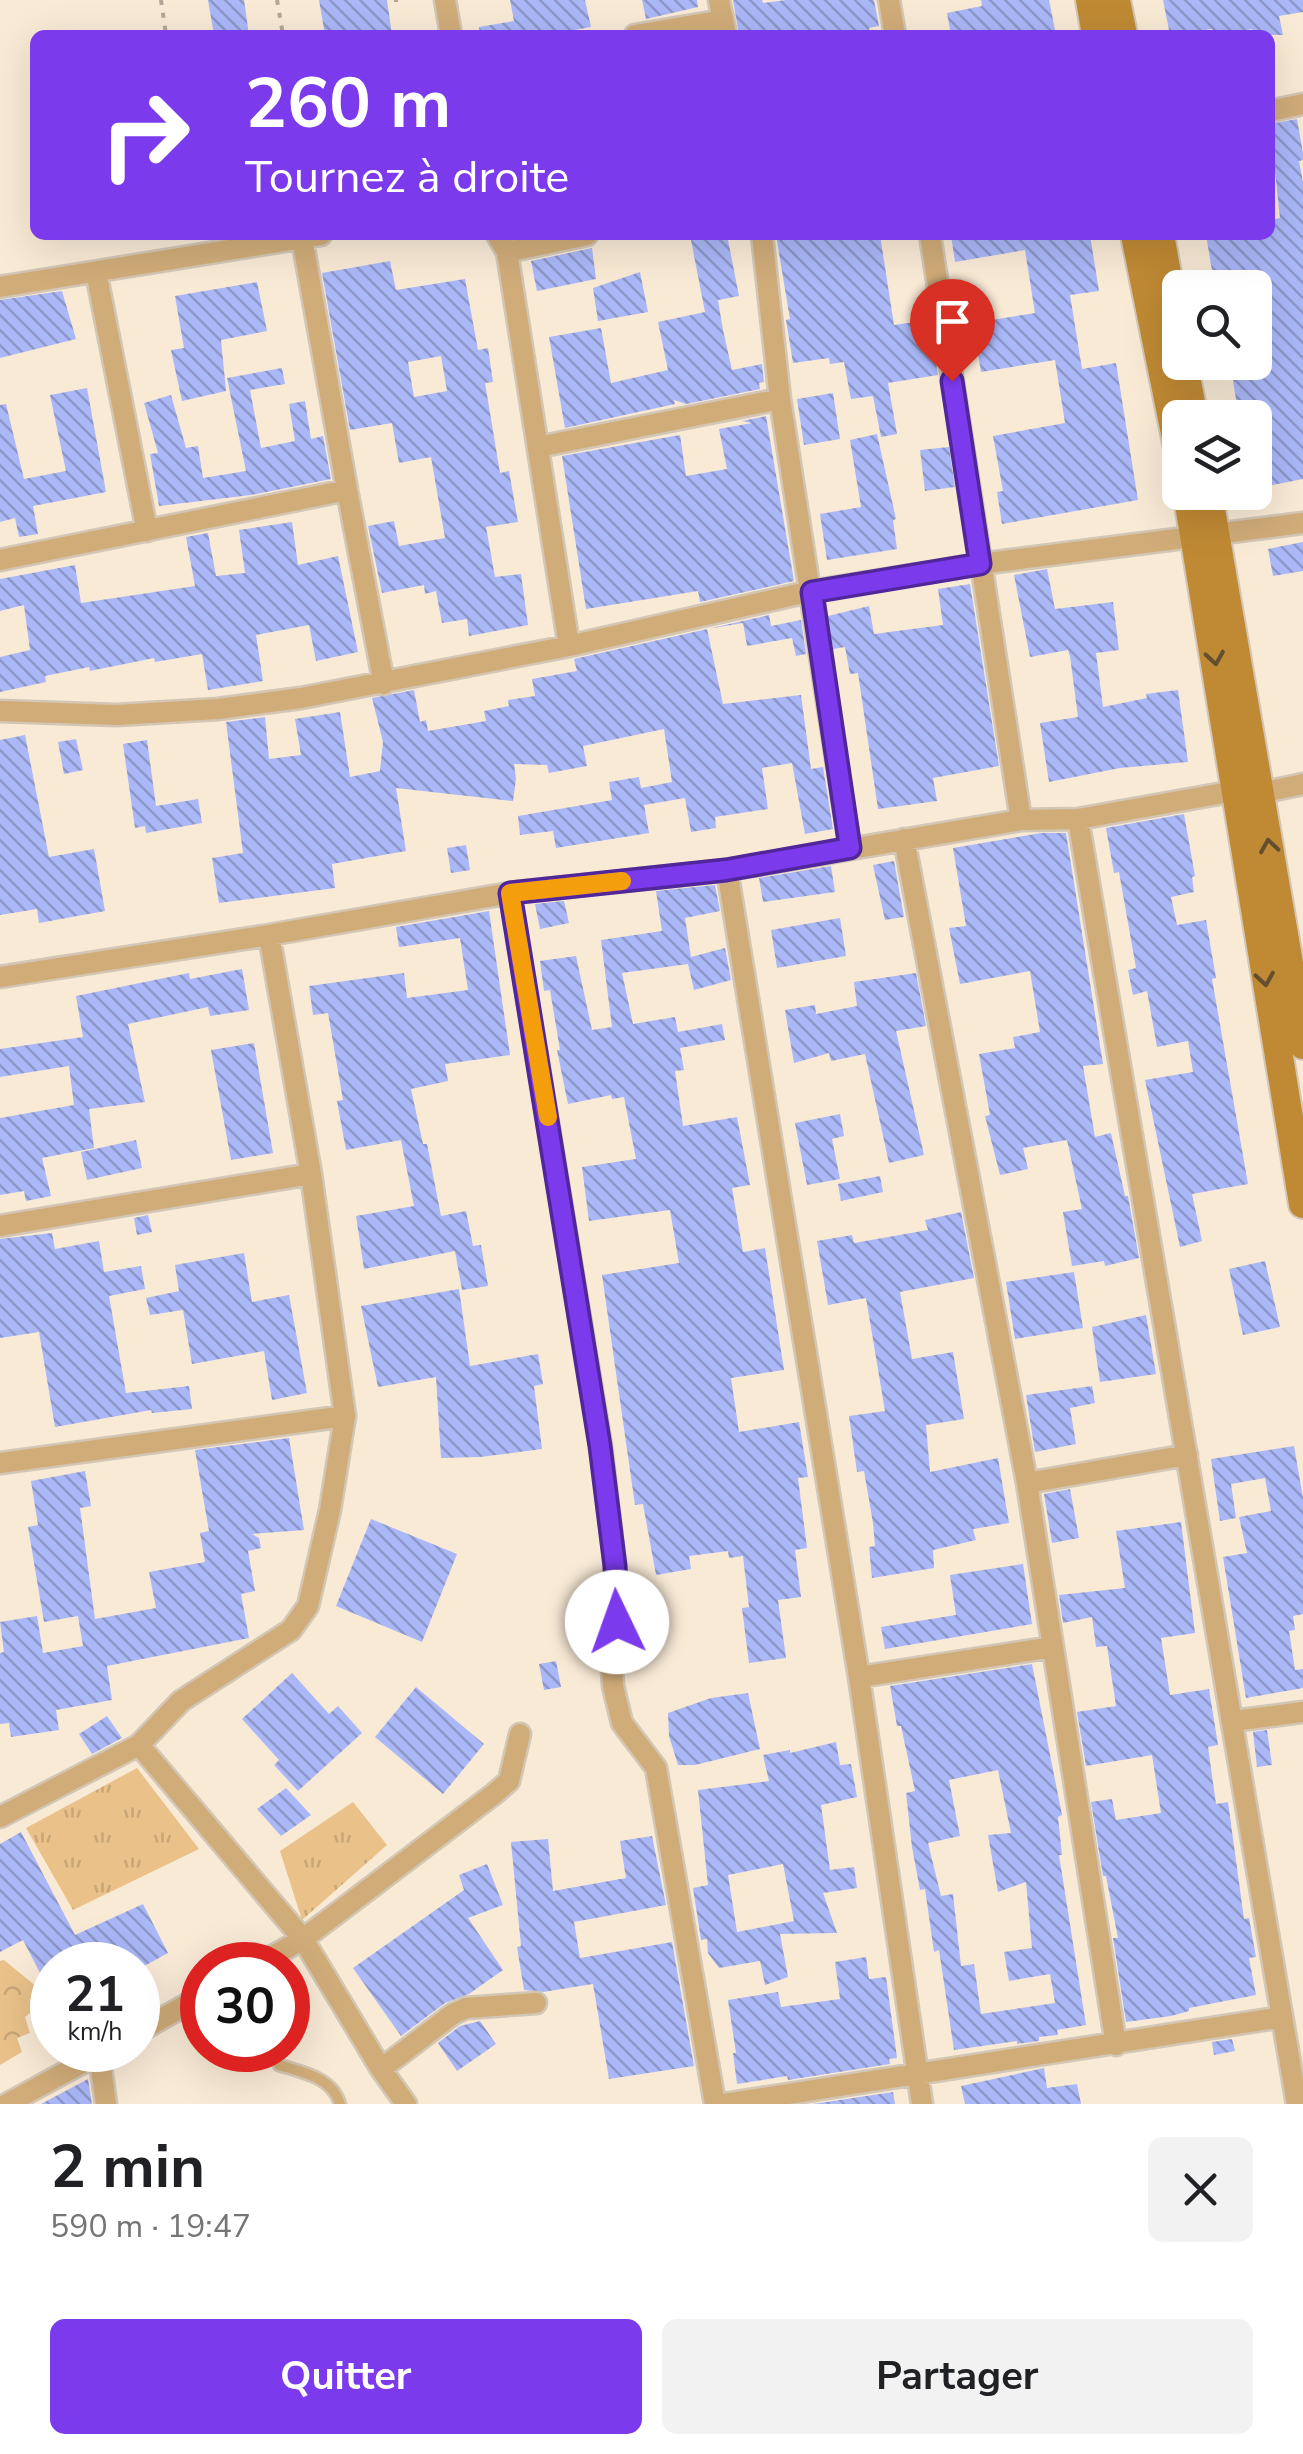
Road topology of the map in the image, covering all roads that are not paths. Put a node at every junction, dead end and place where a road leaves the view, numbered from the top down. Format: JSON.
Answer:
{"nodes":[{"id":1,"x":444,"y":0,"type":"edge"},
{"id":2,"x":889,"y":0,"type":"edge"},
{"id":3,"x":1090,"y":0,"type":"edge"},
{"id":4,"x":1116,"y":0,"type":"edge"},
{"id":5,"x":723,"y":18,"type":"edge"},
{"id":6,"x":450,"y":30,"type":"edge"},
{"id":7,"x":661,"y":30,"type":"edge"},
{"id":8,"x":894,"y":30,"type":"edge"},
{"id":9,"x":1095,"y":30,"type":"edge"},
{"id":10,"x":1122,"y":30,"type":"edge"},
{"id":11,"x":1303,"y":104,"type":"edge"},
{"id":12,"x":1275,"y":110,"type":"edge"},
{"id":13,"x":288,"y":240,"type":"edge"},
{"id":14,"x":313,"y":240,"type":"edge"},
{"id":15,"x":540,"y":240,"type":"edge"},
{"id":16,"x":763,"y":240,"type":"edge"},
{"id":17,"x":931,"y":240,"type":"edge"},
{"id":18,"x":1135,"y":240,"type":"edge"},
{"id":19,"x":1161,"y":240,"type":"edge"},
{"id":20,"x":502,"y":244,"type":"edge"},
{"id":21,"x":1166,"y":270,"type":"edge"},
{"id":22,"x":96,"y":272,"type":"junction"},
{"id":23,"x":0,"y":287,"type":"edge"},
{"id":24,"x":780,"y":399,"type":"junction"},
{"id":25,"x":1168,"y":400,"type":"edge"},
{"id":26,"x":538,"y":447,"type":"junction"},
{"id":27,"x":347,"y":490,"type":"junction"},
{"id":28,"x":1194,"y":510,"type":"edge"},
{"id":29,"x":1207,"y":510,"type":"edge"},
{"id":30,"x":1303,"y":524,"type":"edge"},
{"id":31,"x":147,"y":531,"type":"junction"},
{"id":32,"x":1206,"y":538,"type":"junction"},
{"id":33,"x":0,"y":560,"type":"edge"},
{"id":34,"x":980,"y":564,"type":"junction"},
{"id":35,"x":812,"y":592,"type":"junction"},
{"id":36,"x":569,"y":646,"type":"junction"},
{"id":37,"x":384,"y":684,"type":"junction"},
{"id":38,"x":0,"y":711,"type":"edge"},
{"id":39,"x":1303,"y":784,"type":"edge"},
{"id":40,"x":1248,"y":792,"type":"junction"},
{"id":41,"x":1078,"y":819,"type":"junction"},
{"id":42,"x":1021,"y":820,"type":"junction"},
{"id":43,"x":904,"y":839,"type":"junction"},
{"id":44,"x":850,"y":848,"type":"junction"},
{"id":45,"x":726,"y":870,"type":"junction"},
{"id":46,"x":510,"y":893,"type":"junction"},
{"id":47,"x":1280,"y":919,"type":"edge"},
{"id":48,"x":269,"y":935,"type":"junction"},
{"id":49,"x":0,"y":976,"type":"edge"},
{"id":50,"x":1303,"y":1045,"type":"edge"},
{"id":51,"x":311,"y":1174,"type":"junction"},
{"id":52,"x":1303,"y":1204,"type":"edge"},
{"id":53,"x":0,"y":1226,"type":"edge"},
{"id":54,"x":345,"y":1416,"type":"junction"},
{"id":55,"x":1187,"y":1455,"type":"junction"},
{"id":56,"x":0,"y":1464,"type":"edge"},
{"id":57,"x":1026,"y":1483,"type":"junction"},
{"id":58,"x":1053,"y":1647,"type":"junction"},
{"id":59,"x":859,"y":1677,"type":"junction"},
{"id":60,"x":1303,"y":1712,"type":"edge"},
{"id":61,"x":1233,"y":1722,"type":"junction"},
{"id":62,"x":520,"y":1734,"type":"dead end"},
{"id":63,"x":139,"y":1745,"type":"junction"},
{"id":64,"x":0,"y":1816,"type":"edge"},
{"id":65,"x":304,"y":1938,"type":"junction"},
{"id":66,"x":297,"y":1942,"type":"edge"},
{"id":67,"x":536,"y":2003,"type":"dead end"},
{"id":68,"x":1282,"y":2017,"type":"junction"},
{"id":69,"x":1116,"y":2045,"type":"junction"},
{"id":70,"x":381,"y":2069,"type":"junction"},
{"id":71,"x":66,"y":2072,"type":"edge"},
{"id":72,"x":104,"y":2072,"type":"edge"},
{"id":73,"x":300,"y":2072,"type":"edge"},
{"id":74,"x":917,"y":2076,"type":"junction"},
{"id":75,"x":6,"y":2104,"type":"edge"},
{"id":76,"x":106,"y":2104,"type":"edge"},
{"id":77,"x":340,"y":2104,"type":"edge"},
{"id":78,"x":406,"y":2104,"type":"edge"},
{"id":79,"x":715,"y":2104,"type":"edge"},
{"id":80,"x":724,"y":2104,"type":"edge"},
{"id":81,"x":922,"y":2104,"type":"edge"},
{"id":82,"x":1296,"y":2104,"type":"edge"}],
"edges":[{"from":1,"to":6,"type":"street"},
{"from":2,"to":8,"type":"street"},
{"from":3,"to":9,"type":"main road"},
{"from":4,"to":10,"type":"main road"},
{"from":5,"to":7,"type":"street"},
{"from":11,"to":12,"type":"street"},
{"from":13,"to":22,"type":"street"},
{"from":14,"to":27,"type":"street"},
{"from":15,"to":20,"type":"street"},
{"from":16,"to":24,"type":"street"},
{"from":17,"to":34,"type":"street"},
{"from":18,"to":25,"type":"main road"},
{"from":19,"to":21,"type":"main road"},
{"from":20,"to":26,"type":"street"},
{"from":22,"to":23,"type":"street"},
{"from":22,"to":31,"type":"street"},
{"from":24,"to":26,"type":"street"},
{"from":24,"to":35,"type":"street"},
{"from":26,"to":36,"type":"street"},
{"from":27,"to":31,"type":"street"},
{"from":27,"to":37,"type":"street"},
{"from":28,"to":32,"type":"main road"},
{"from":29,"to":32,"type":"main road"},
{"from":30,"to":32,"type":"street"},
{"from":31,"to":33,"type":"street"},
{"from":32,"to":34,"type":"street"},
{"from":32,"to":40,"type":"main road"},
{"from":34,"to":35,"type":"street"},
{"from":34,"to":42,"type":"street"},
{"from":35,"to":36,"type":"street"},
{"from":35,"to":44,"type":"street"},
{"from":36,"to":37,"type":"street"},
{"from":37,"to":38,"type":"street"},
{"from":39,"to":40,"type":"street"},
{"from":40,"to":41,"type":"street"},
{"from":40,"to":47,"type":"main road"},
{"from":41,"to":42,"type":"street"},
{"from":41,"to":55,"type":"street"},
{"from":42,"to":43,"type":"street"},
{"from":43,"to":44,"type":"street"},
{"from":43,"to":57,"type":"street"},
{"from":44,"to":45,"type":"street"},
{"from":45,"to":46,"type":"street"},
{"from":45,"to":59,"type":"street"},
{"from":46,"to":48,"type":"street"},
{"from":46,"to":79,"type":"street"},
{"from":47,"to":50,"type":"main road"},
{"from":47,"to":52,"type":"main road","one_way":true},
{"from":48,"to":49,"type":"street"},
{"from":48,"to":51,"type":"street"},
{"from":51,"to":53,"type":"street"},
{"from":51,"to":54,"type":"street"},
{"from":54,"to":56,"type":"street"},
{"from":54,"to":63,"type":"street"},
{"from":55,"to":57,"type":"street"},
{"from":55,"to":61,"type":"street"},
{"from":57,"to":58,"type":"street"},
{"from":58,"to":59,"type":"street"},
{"from":58,"to":69,"type":"street"},
{"from":59,"to":74,"type":"street"},
{"from":60,"to":61,"type":"street"},
{"from":61,"to":68,"type":"street"},
{"from":62,"to":65,"type":"street"},
{"from":63,"to":64,"type":"street"},
{"from":63,"to":65,"type":"street"},
{"from":65,"to":66,"type":"street"},
{"from":65,"to":70,"type":"street"},
{"from":67,"to":70,"type":"street"},
{"from":68,"to":69,"type":"street"},
{"from":68,"to":82,"type":"street"},
{"from":69,"to":74,"type":"street"},
{"from":70,"to":78,"type":"street"},
{"from":71,"to":75,"type":"street"},
{"from":72,"to":76,"type":"street"},
{"from":73,"to":77,"type":"lane"},
{"from":74,"to":80,"type":"street"},
{"from":74,"to":81,"type":"street"}]}
